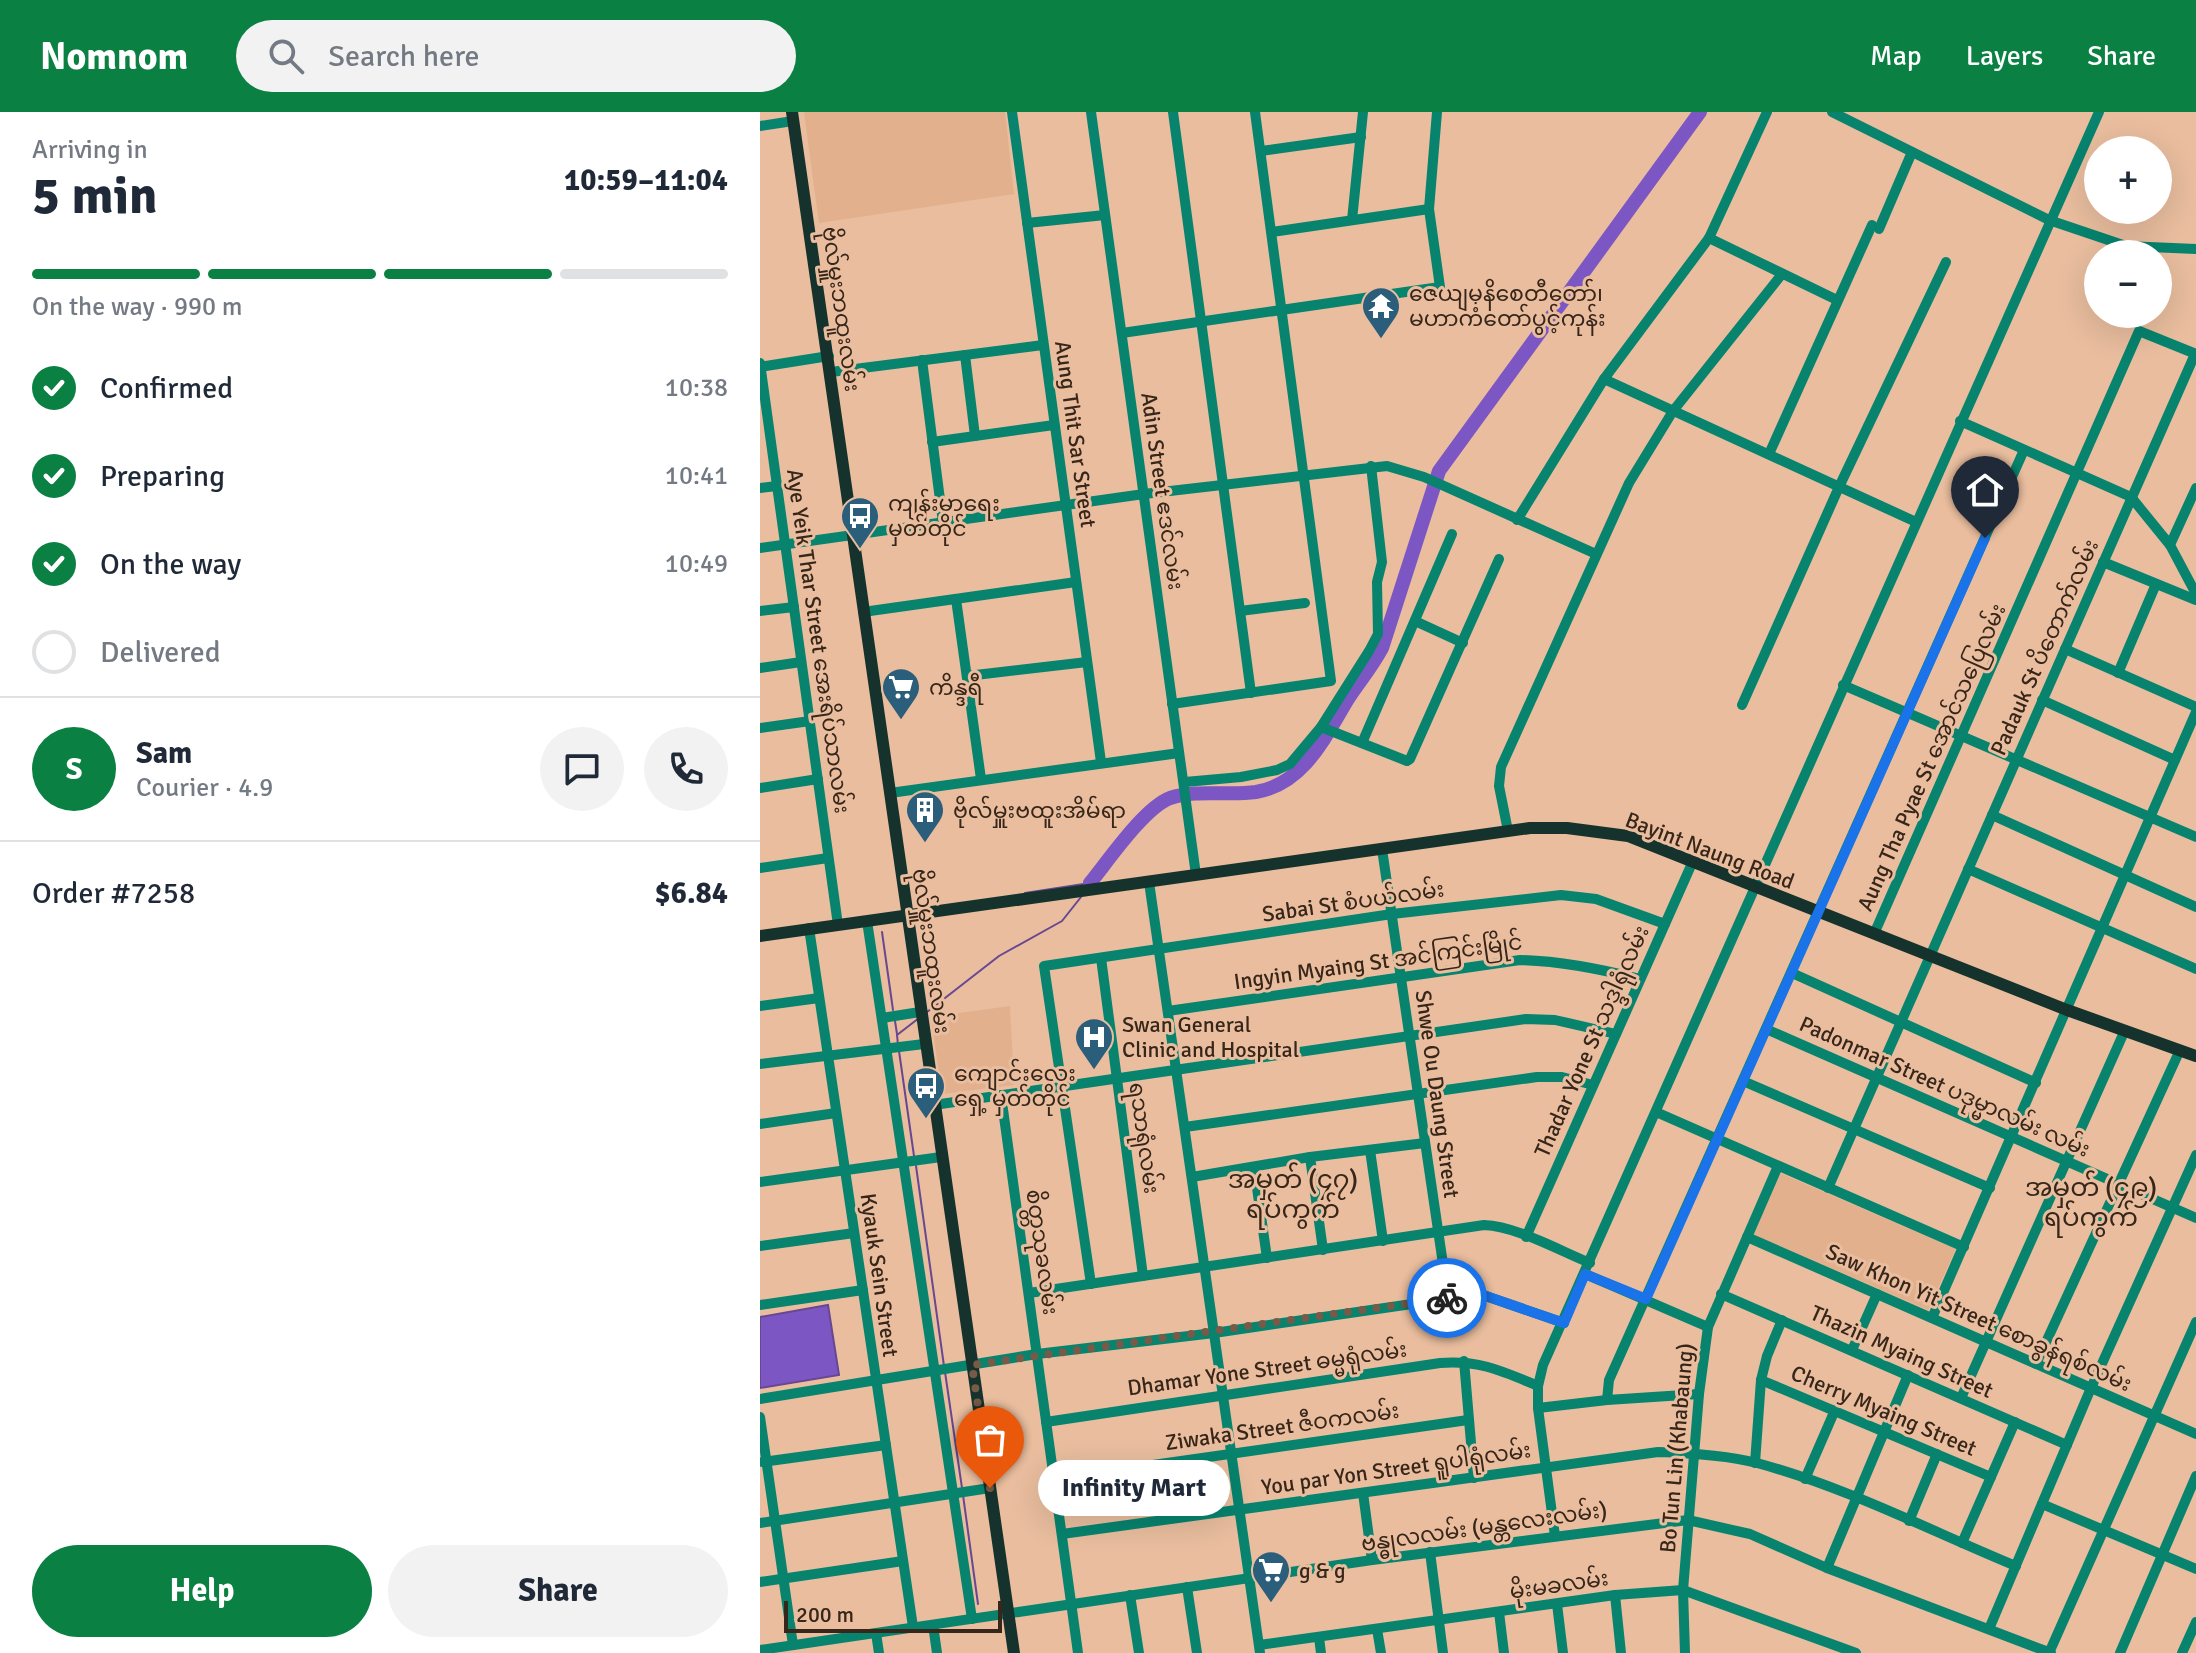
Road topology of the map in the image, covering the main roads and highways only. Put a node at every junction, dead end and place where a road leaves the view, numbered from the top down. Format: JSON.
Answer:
{"nodes":[{"id":1,"x":792,"y":117,"type":"edge"},
{"id":2,"x":908,"y":915,"type":"junction"},
{"id":3,"x":760,"y":936,"type":"edge"},
{"id":4,"x":2196,"y":1056,"type":"edge"},
{"id":5,"x":1014,"y":1653,"type":"edge"}],
"edges":[{"from":1,"to":2,"type":"main road","name":"ဗိုလ်မှူးဘထူးလမ်း"},
{"from":2,"to":3,"type":"main road","name":"Bayint Naung Road"},
{"from":2,"to":4,"type":"main road","name":"Bayint Naung Road"},
{"from":2,"to":5,"type":"main road","name":"ဗိုလ်မှူးဘထူးလမ်း"}]}
